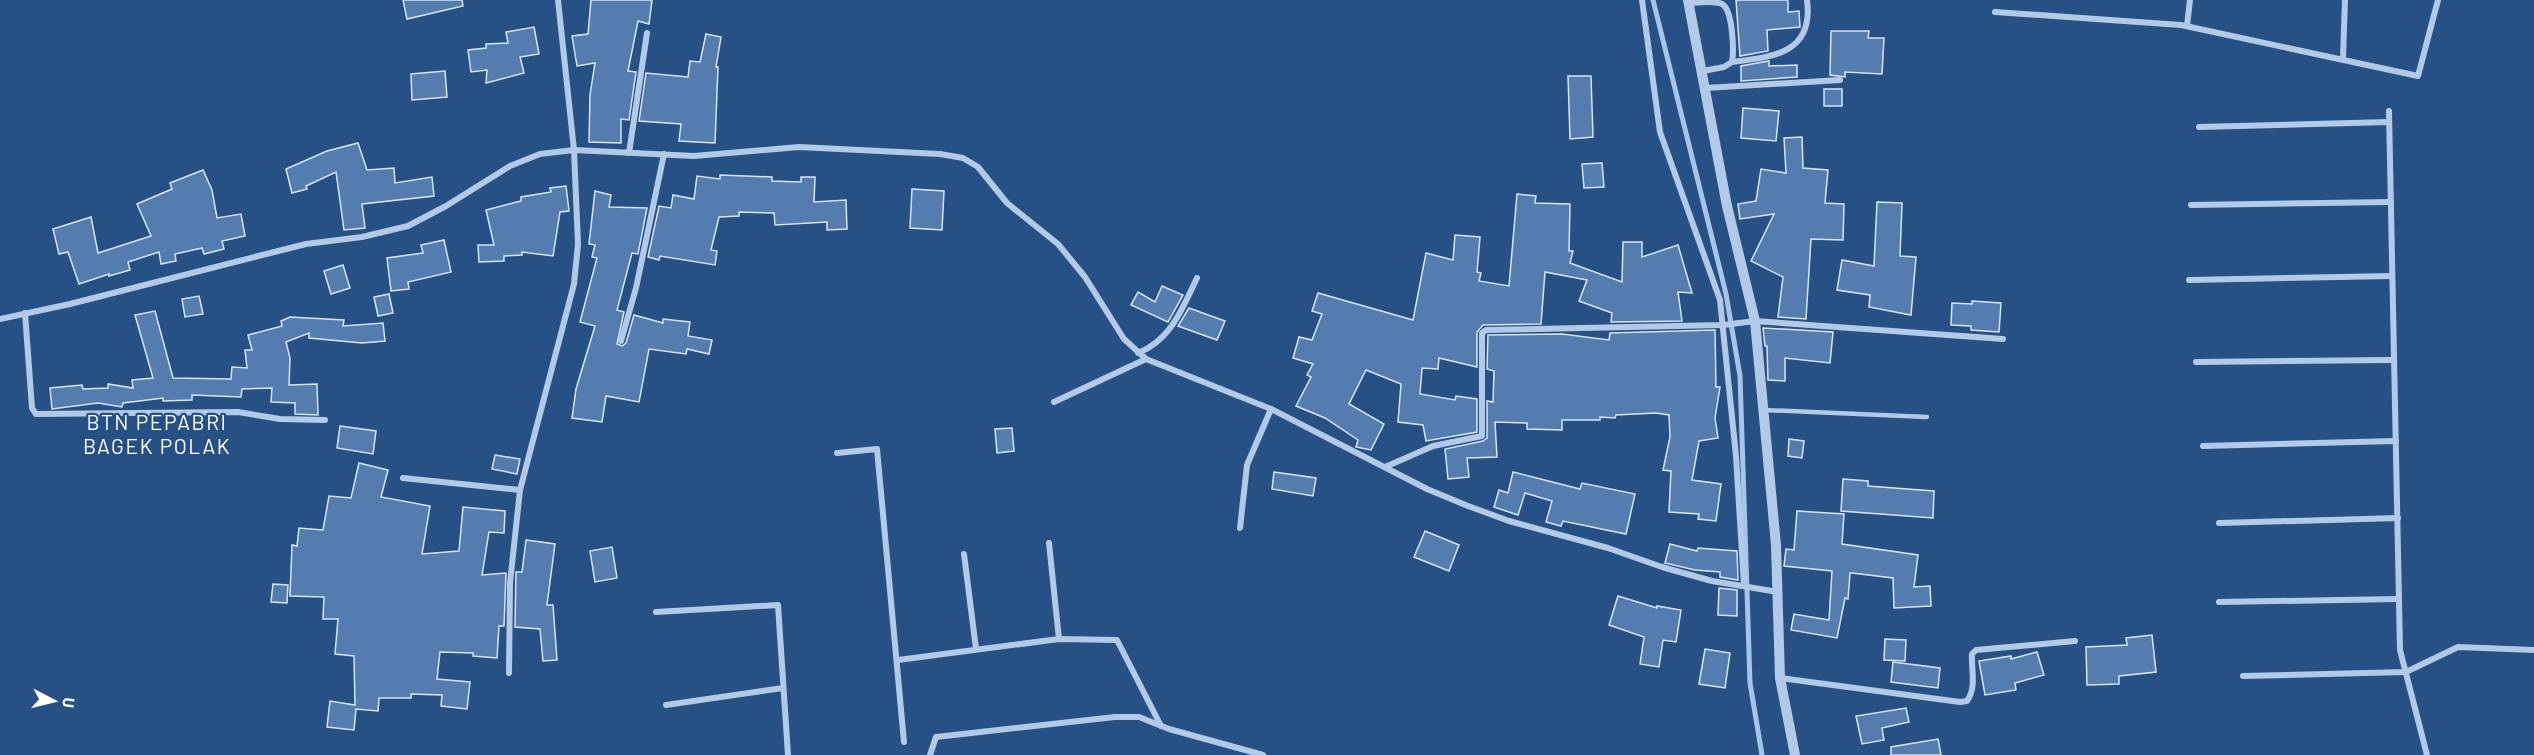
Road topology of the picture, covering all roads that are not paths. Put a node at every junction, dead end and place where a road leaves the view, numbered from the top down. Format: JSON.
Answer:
{"nodes":[{"id":1,"x":558,"y":0,"type":"edge"},
{"id":2,"x":1642,"y":0,"type":"edge"},
{"id":3,"x":1807,"y":0,"type":"edge"},
{"id":4,"x":2190,"y":0,"type":"edge"},
{"id":5,"x":2345,"y":0,"type":"edge"},
{"id":6,"x":2438,"y":0,"type":"edge"},
{"id":7,"x":1688,"y":2,"type":"edge"},
{"id":8,"x":1995,"y":12,"type":"dead end"},
{"id":9,"x":2187,"y":26,"type":"junction"},
{"id":10,"x":647,"y":33,"type":"dead end"},
{"id":11,"x":2343,"y":57,"type":"junction"},
{"id":12,"x":1732,"y":62,"type":"junction"},
{"id":13,"x":1702,"y":70,"type":"junction"},
{"id":14,"x":1840,"y":80,"type":"dead end"},
{"id":15,"x":1706,"y":88,"type":"junction"},
{"id":16,"x":2389,"y":111,"type":"dead end"},
{"id":17,"x":2389,"y":122,"type":"junction"},
{"id":18,"x":2199,"y":127,"type":"dead end"},
{"id":19,"x":574,"y":150,"type":"junction"},
{"id":20,"x":629,"y":153,"type":"junction"},
{"id":21,"x":664,"y":154,"type":"junction"},
{"id":22,"x":2391,"y":202,"type":"junction"},
{"id":23,"x":2192,"y":206,"type":"dead end"},
{"id":24,"x":2392,"y":276,"type":"junction"},
{"id":25,"x":1197,"y":278,"type":"dead end"},
{"id":26,"x":2189,"y":280,"type":"dead end"},
{"id":27,"x":26,"y":313,"type":"junction"},
{"id":28,"x":0,"y":319,"type":"edge"},
{"id":29,"x":1750,"y":322,"type":"junction"},
{"id":30,"x":1724,"y":325,"type":"junction"},
{"id":31,"x":2002,"y":339,"type":"dead end"},
{"id":32,"x":621,"y":341,"type":"dead end"},
{"id":33,"x":1137,"y":353,"type":"junction"},
{"id":34,"x":1146,"y":359,"type":"junction"},
{"id":35,"x":2394,"y":360,"type":"junction"},
{"id":36,"x":2196,"y":362,"type":"dead end"},
{"id":37,"x":1054,"y":402,"type":"dead end"},
{"id":38,"x":1271,"y":409,"type":"junction"},
{"id":39,"x":1764,"y":410,"type":"junction"},
{"id":40,"x":1927,"y":417,"type":"dead end"},
{"id":41,"x":325,"y":420,"type":"dead end"},
{"id":42,"x":2396,"y":441,"type":"junction"},
{"id":43,"x":2203,"y":446,"type":"dead end"},
{"id":44,"x":837,"y":453,"type":"dead end"},
{"id":45,"x":1385,"y":466,"type":"junction"},
{"id":46,"x":403,"y":478,"type":"dead end"},
{"id":47,"x":520,"y":490,"type":"junction"},
{"id":48,"x":2398,"y":518,"type":"junction"},
{"id":49,"x":2218,"y":523,"type":"dead end"},
{"id":50,"x":1240,"y":528,"type":"dead end"},
{"id":51,"x":1048,"y":543,"type":"dead end"},
{"id":52,"x":964,"y":554,"type":"dead end"},
{"id":53,"x":1746,"y":587,"type":"junction"},
{"id":54,"x":1778,"y":592,"type":"junction"},
{"id":55,"x":2399,"y":599,"type":"junction"},
{"id":56,"x":2219,"y":602,"type":"dead end"},
{"id":57,"x":656,"y":612,"type":"dead end"},
{"id":58,"x":1059,"y":639,"type":"junction"},
{"id":59,"x":2075,"y":640,"type":"dead end"},
{"id":60,"x":975,"y":649,"type":"junction"},
{"id":61,"x":2534,"y":650,"type":"edge"},
{"id":62,"x":898,"y":660,"type":"junction"},
{"id":63,"x":2406,"y":672,"type":"junction"},
{"id":64,"x":509,"y":673,"type":"dead end"},
{"id":65,"x":2243,"y":676,"type":"dead end"},
{"id":66,"x":1780,"y":678,"type":"junction"},
{"id":67,"x":783,"y":688,"type":"junction"},
{"id":68,"x":666,"y":705,"type":"dead end"},
{"id":69,"x":1161,"y":726,"type":"junction"},
{"id":70,"x":904,"y":742,"type":"dead end"},
{"id":71,"x":788,"y":755,"type":"edge"},
{"id":72,"x":930,"y":755,"type":"edge"},
{"id":73,"x":1263,"y":755,"type":"edge"},
{"id":74,"x":1795,"y":755,"type":"edge"},
{"id":75,"x":2427,"y":755,"type":"edge"}],
"edges":[{"from":1,"to":19,"type":"street"},
{"from":2,"to":30,"type":"street"},
{"from":3,"to":12,"type":"street"},
{"from":4,"to":9,"type":"street"},
{"from":5,"to":11,"type":"street"},
{"from":6,"to":11,"type":"street"},
{"from":7,"to":12,"type":"street"},
{"from":7,"to":13,"type":"street"},
{"from":8,"to":9,"type":"street"},
{"from":9,"to":11,"type":"street"},
{"from":10,"to":20,"type":"street"},
{"from":12,"to":13,"type":"street"},
{"from":13,"to":15,"type":"street"},
{"from":14,"to":15,"type":"street"},
{"from":15,"to":29,"type":"street"},
{"from":16,"to":17,"type":"street"},
{"from":17,"to":18,"type":"street"},
{"from":17,"to":22,"type":"street"},
{"from":19,"to":20,"type":"street"},
{"from":19,"to":27,"type":"street"},
{"from":19,"to":47,"type":"street"},
{"from":20,"to":21,"type":"street"},
{"from":21,"to":32,"type":"street"},
{"from":21,"to":33,"type":"street"},
{"from":22,"to":23,"type":"street"},
{"from":22,"to":24,"type":"street"},
{"from":24,"to":26,"type":"street"},
{"from":24,"to":35,"type":"street"},
{"from":25,"to":33,"type":"street"},
{"from":27,"to":28,"type":"street"},
{"from":27,"to":41,"type":"street"},
{"from":29,"to":30,"type":"street"},
{"from":29,"to":31,"type":"street"},
{"from":29,"to":39,"type":"street"},
{"from":30,"to":45,"type":"street"},
{"from":30,"to":53,"type":"street"},
{"from":33,"to":34,"type":"street"},
{"from":34,"to":37,"type":"street"},
{"from":34,"to":38,"type":"street"},
{"from":35,"to":36,"type":"street"},
{"from":35,"to":42,"type":"street"},
{"from":38,"to":45,"type":"street"},
{"from":38,"to":50,"type":"street"},
{"from":39,"to":40,"type":"lane"},
{"from":39,"to":54,"type":"street"},
{"from":42,"to":43,"type":"street"},
{"from":42,"to":48,"type":"street"},
{"from":44,"to":62,"type":"street"},
{"from":45,"to":53,"type":"street"},
{"from":46,"to":47,"type":"street"},
{"from":47,"to":64,"type":"street"},
{"from":48,"to":49,"type":"street"},
{"from":48,"to":55,"type":"street"},
{"from":51,"to":58,"type":"street"},
{"from":52,"to":60,"type":"street"},
{"from":53,"to":54,"type":"street"},
{"from":54,"to":66,"type":"street"},
{"from":55,"to":56,"type":"street"},
{"from":55,"to":63,"type":"street"},
{"from":57,"to":67,"type":"street"},
{"from":58,"to":60,"type":"street"},
{"from":58,"to":69,"type":"street"},
{"from":59,"to":66,"type":"street"},
{"from":60,"to":62,"type":"street"},
{"from":61,"to":63,"type":"street"},
{"from":62,"to":70,"type":"street"},
{"from":63,"to":65,"type":"street"},
{"from":63,"to":75,"type":"street"},
{"from":66,"to":74,"type":"street"},
{"from":67,"to":68,"type":"street"},
{"from":67,"to":71,"type":"street"},
{"from":69,"to":72,"type":"street"},
{"from":69,"to":73,"type":"street"}]}
